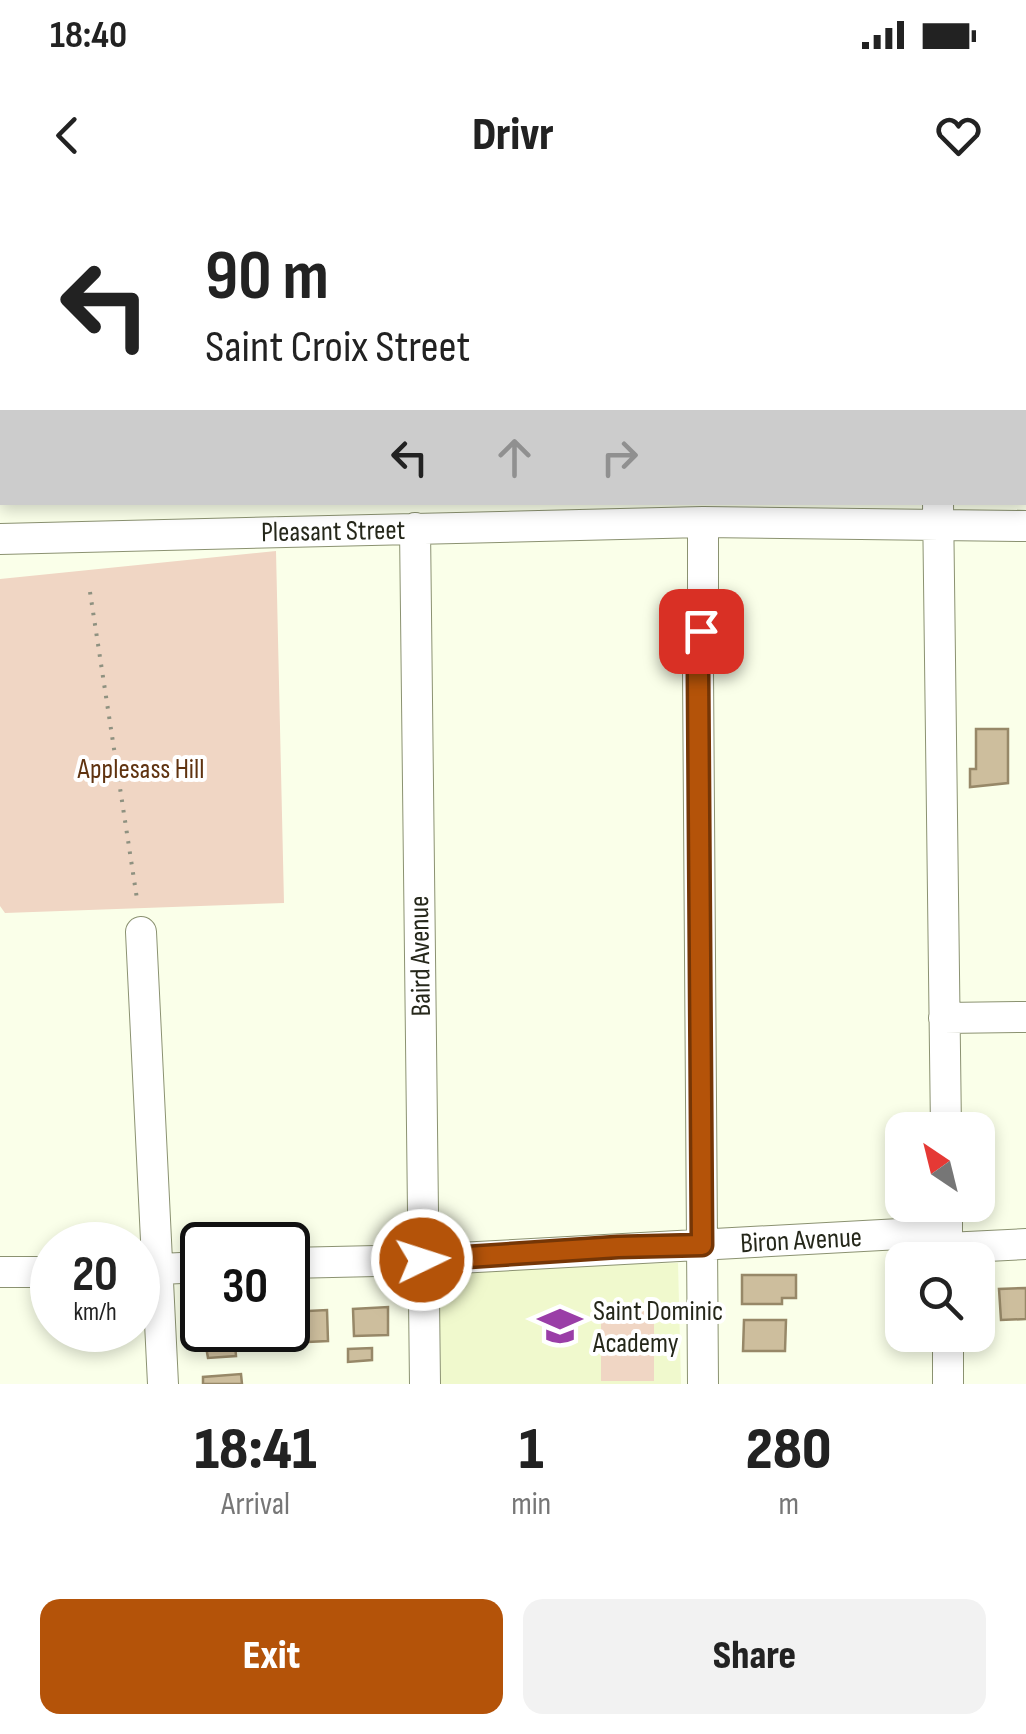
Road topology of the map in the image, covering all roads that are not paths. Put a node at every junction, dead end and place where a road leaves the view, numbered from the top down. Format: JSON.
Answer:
{"nodes":[{"id":1,"x":939,"y":514,"type":"edge"},
{"id":2,"x":234,"y":517,"type":"edge"},
{"id":3,"x":703,"y":522,"type":"junction"},
{"id":4,"x":1026,"y":526,"type":"edge"},
{"id":5,"x":415,"y":528,"type":"junction"},
{"id":6,"x":0,"y":539,"type":"edge"},
{"id":7,"x":141,"y":932,"type":"dead end"},
{"id":8,"x":1026,"y":1017,"type":"edge"},
{"id":9,"x":944,"y":1018,"type":"junction"},
{"id":10,"x":946,"y":1112,"type":"edge"},
{"id":11,"x":147,"y":1222,"type":"edge"},
{"id":12,"x":942,"y":1242,"type":"edge"},
{"id":13,"x":1026,"y":1244,"type":"edge"},
{"id":14,"x":702,"y":1245,"type":"junction"},
{"id":15,"x":995,"y":1248,"type":"edge"},
{"id":16,"x":422,"y":1260,"type":"junction"},
{"id":17,"x":310,"y":1263,"type":"edge"},
{"id":18,"x":0,"y":1272,"type":"edge"},
{"id":19,"x":30,"y":1272,"type":"edge"},
{"id":20,"x":158,"y":1352,"type":"edge"},
{"id":21,"x":948,"y":1352,"type":"edge"},
{"id":22,"x":162,"y":1384,"type":"edge"},
{"id":23,"x":425,"y":1384,"type":"edge"},
{"id":24,"x":703,"y":1384,"type":"edge"},
{"id":25,"x":948,"y":1384,"type":"edge"}],
"edges":[{"from":1,"to":3,"type":"street","name":"Pleasant Street"},
{"from":1,"to":4,"type":"street","name":"Pleasant Street"},
{"from":1,"to":9,"type":"street"},
{"from":2,"to":5,"type":"street","name":"Pleasant Street"},
{"from":2,"to":6,"type":"street","name":"Pleasant Street"},
{"from":3,"to":5,"type":"street","name":"Pleasant Street"},
{"from":3,"to":14,"type":"street"},
{"from":5,"to":16,"type":"street","name":"Baird Avenue"},
{"from":7,"to":11,"type":"street"},
{"from":8,"to":9,"type":"street"},
{"from":9,"to":10,"type":"street"},
{"from":12,"to":14,"type":"street","name":"Biron Avenue"},
{"from":13,"to":15,"type":"street"},
{"from":14,"to":16,"type":"street","name":"Biron Avenue"},
{"from":14,"to":24,"type":"street"},
{"from":16,"to":17,"type":"street","name":"Biron Avenue"},
{"from":16,"to":23,"type":"street","name":"Baird Avenue"},
{"from":18,"to":19,"type":"street"},
{"from":20,"to":22,"type":"street"},
{"from":21,"to":25,"type":"street"}]}
